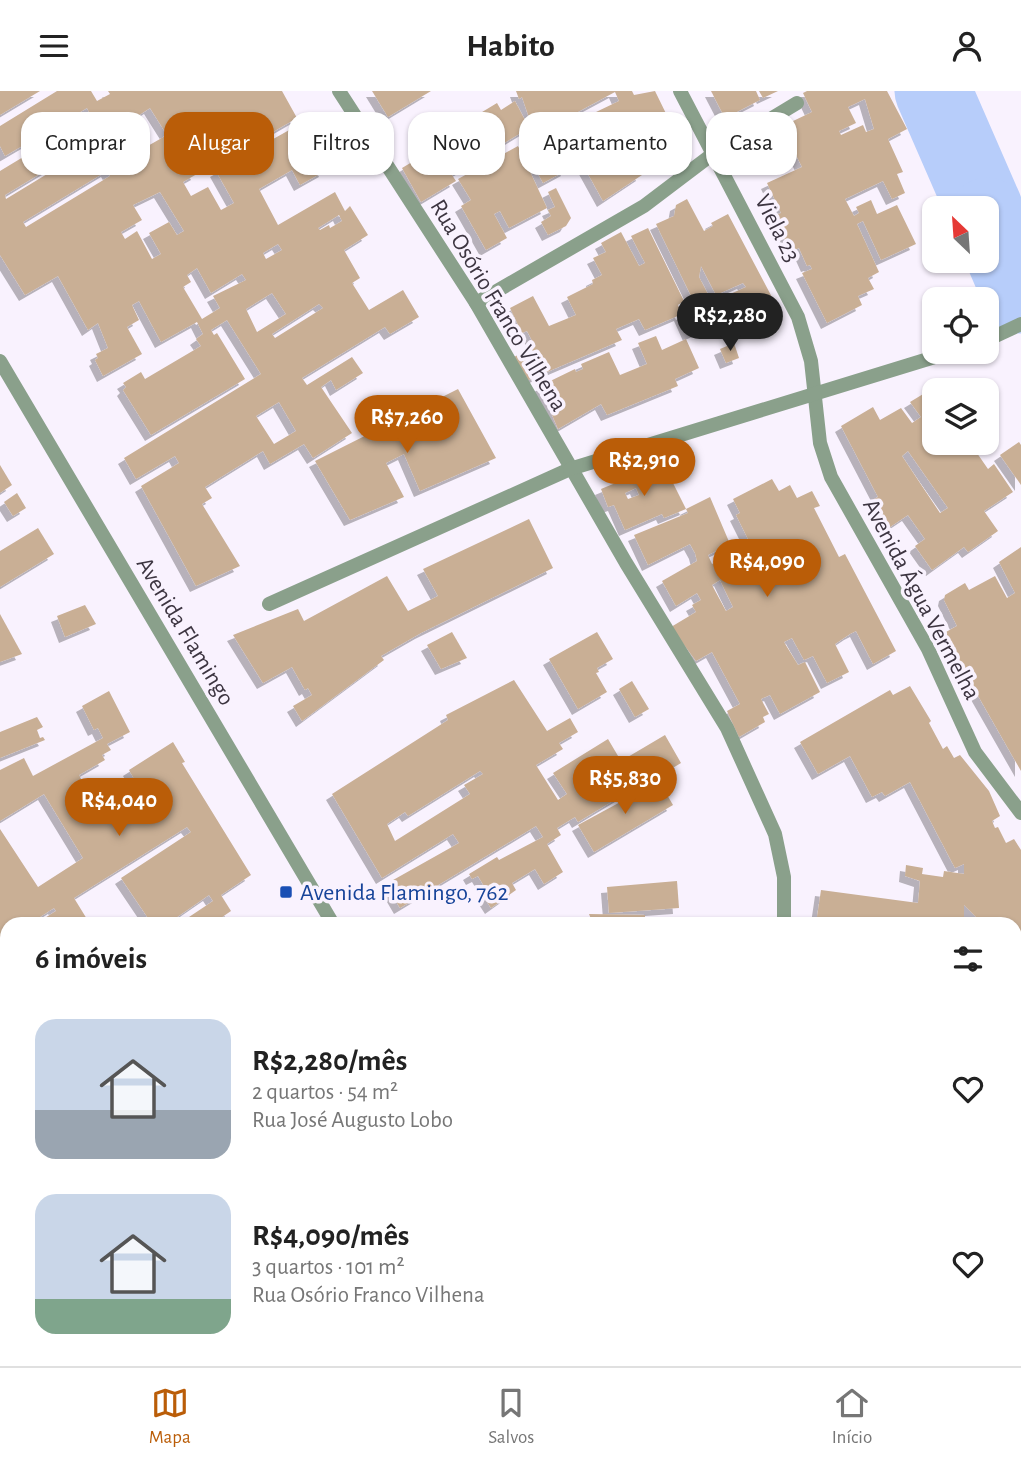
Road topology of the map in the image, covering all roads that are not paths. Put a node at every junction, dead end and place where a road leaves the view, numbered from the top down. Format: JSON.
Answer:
{"nodes":[{"id":1,"x":339,"y":91,"type":"edge"},
{"id":2,"x":680,"y":91,"type":"edge"},
{"id":3,"x":797,"y":103,"type":"dead end"},
{"id":4,"x":782,"y":112,"type":"edge"},
{"id":5,"x":706,"y":138,"type":"edge"},
{"id":6,"x":706,"y":159,"type":"edge"},
{"id":7,"x":725,"y":175,"type":"edge"},
{"id":8,"x":476,"y":303,"type":"junction"},
{"id":9,"x":1021,"y":324,"type":"edge"},
{"id":10,"x":999,"y":334,"type":"edge"},
{"id":11,"x":0,"y":361,"type":"edge"},
{"id":12,"x":922,"y":361,"type":"edge"},
{"id":13,"x":814,"y":393,"type":"junction"},
{"id":14,"x":570,"y":469,"type":"junction"},
{"id":15,"x":269,"y":604,"type":"dead end"},
{"id":16,"x":1021,"y":813,"type":"edge"},
{"id":17,"x":329,"y":917,"type":"edge"},
{"id":18,"x":784,"y":917,"type":"edge"}],
"edges":[{"from":1,"to":8,"type":"street","name":"Rua Osório Franco Vilhena"},
{"from":2,"to":5,"type":"street","name":"Viela 23"},
{"from":3,"to":4,"type":"street"},
{"from":6,"to":8,"type":"street"},
{"from":7,"to":13,"type":"street","name":"Viela 23"},
{"from":8,"to":14,"type":"street","name":"Rua Osório Franco Vilhena"},
{"from":9,"to":10,"type":"street"},
{"from":11,"to":17,"type":"street","name":"Avenida Flamingo"},
{"from":12,"to":13,"type":"street"},
{"from":13,"to":14,"type":"street"},
{"from":13,"to":16,"type":"street","name":"Avenida Água Vermelha"},
{"from":14,"to":15,"type":"street"},
{"from":14,"to":18,"type":"street","name":"Rua Osório Franco Vilhena"}]}
